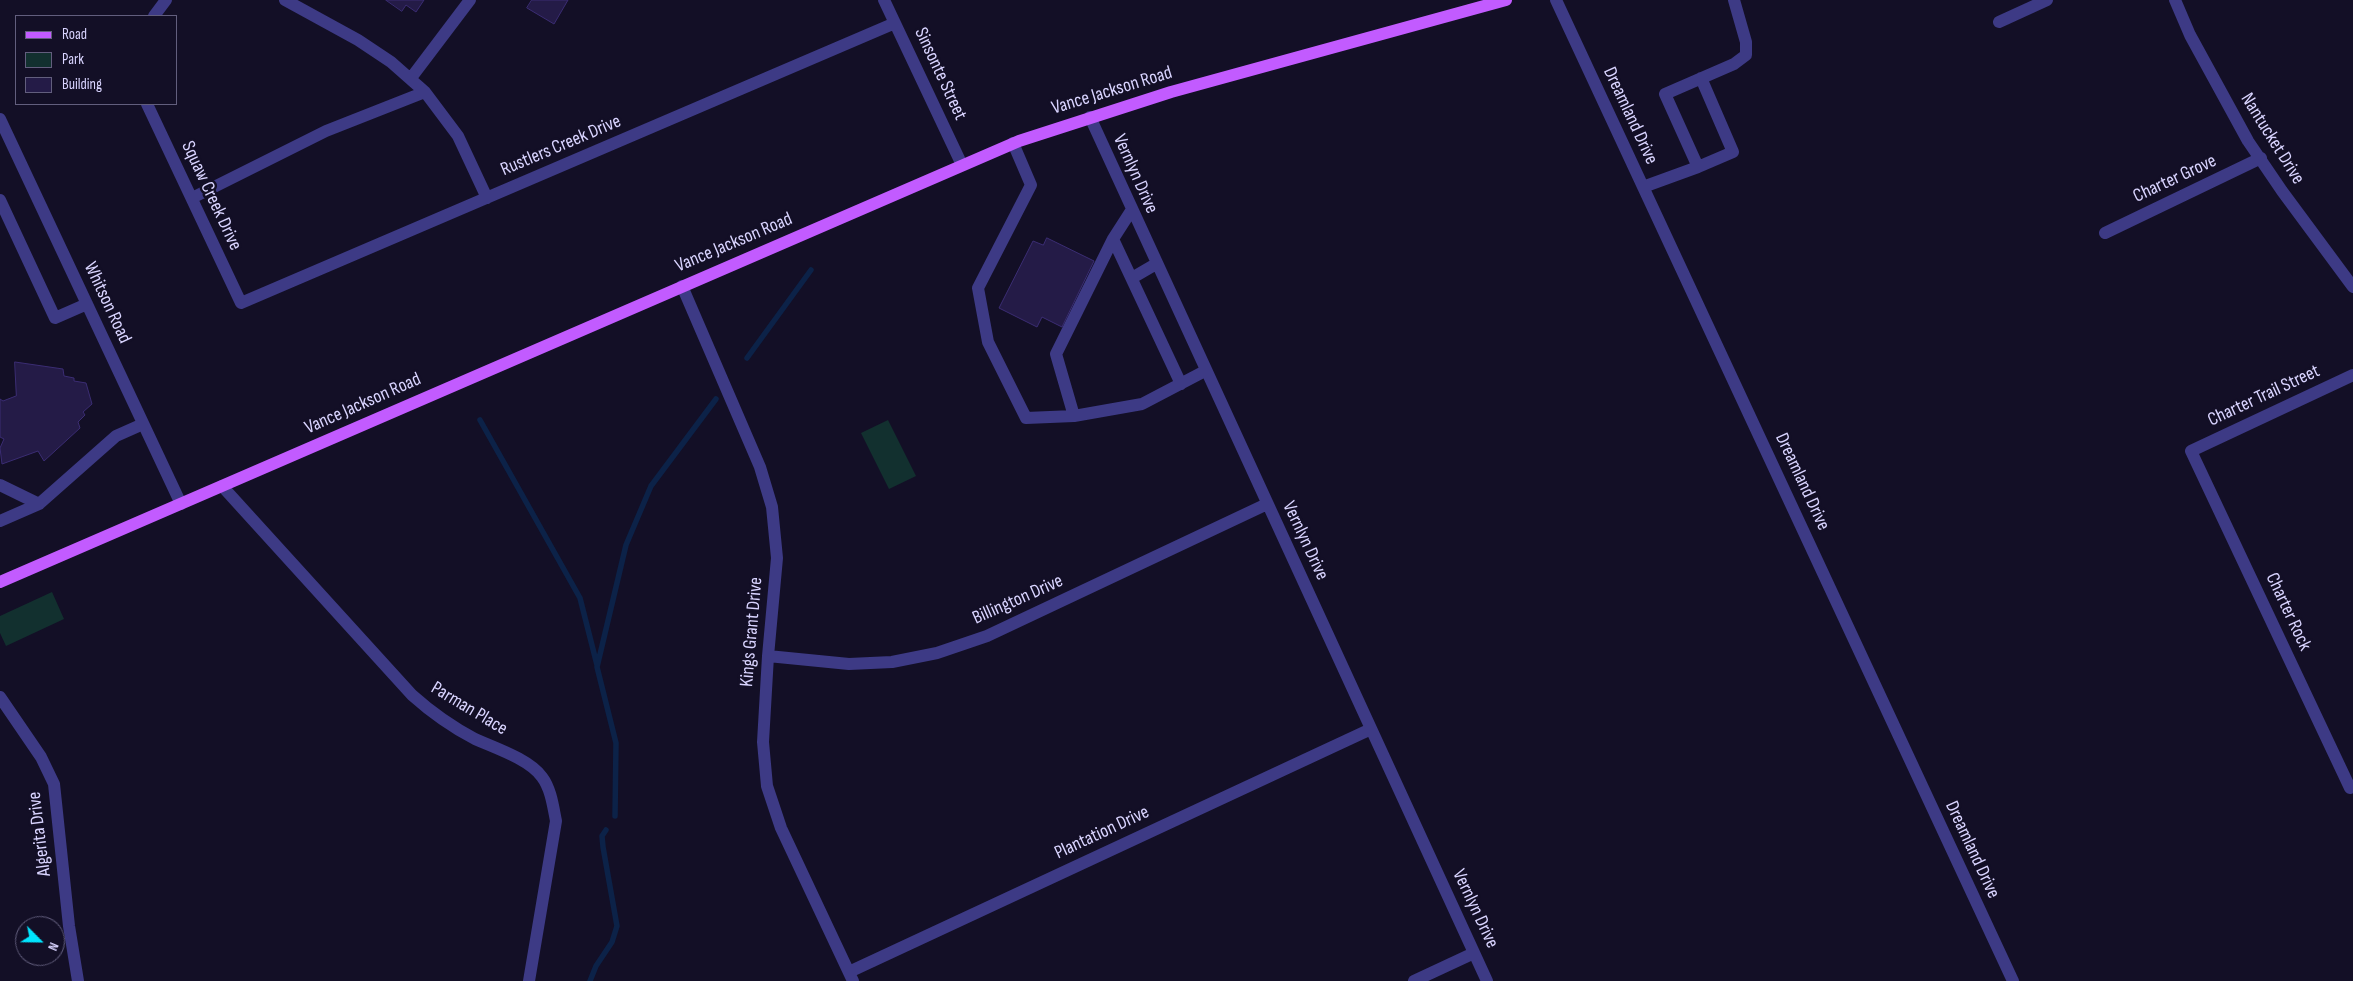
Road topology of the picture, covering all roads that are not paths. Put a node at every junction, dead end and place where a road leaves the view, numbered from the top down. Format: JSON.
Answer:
{"nodes":[{"id":1,"x":166,"y":0,"type":"edge"},
{"id":2,"x":285,"y":0,"type":"edge"},
{"id":3,"x":470,"y":0,"type":"edge"},
{"id":4,"x":884,"y":0,"type":"edge"},
{"id":5,"x":1506,"y":0,"type":"edge"},
{"id":6,"x":1556,"y":0,"type":"edge"},
{"id":7,"x":1734,"y":0,"type":"edge"},
{"id":8,"x":2047,"y":0,"type":"edge"},
{"id":9,"x":2174,"y":0,"type":"edge"},
{"id":10,"x":155,"y":15,"type":"edge"},
{"id":11,"x":1999,"y":22,"type":"dead end"},
{"id":12,"x":895,"y":23,"type":"junction"},
{"id":13,"x":411,"y":78,"type":"junction"},
{"id":14,"x":1701,"y":78,"type":"junction"},
{"id":15,"x":425,"y":92,"type":"junction"},
{"id":16,"x":147,"y":105,"type":"edge"},
{"id":17,"x":1090,"y":117,"type":"junction"},
{"id":18,"x":0,"y":119,"type":"edge"},
{"id":19,"x":3,"y":133,"type":"edge"},
{"id":20,"x":1013,"y":143,"type":"junction"},
{"id":21,"x":2261,"y":158,"type":"junction"},
{"id":22,"x":962,"y":165,"type":"junction"},
{"id":23,"x":1698,"y":167,"type":"junction"},
{"id":24,"x":1643,"y":187,"type":"junction"},
{"id":25,"x":192,"y":198,"type":"junction"},
{"id":26,"x":487,"y":198,"type":"junction"},
{"id":27,"x":0,"y":200,"type":"edge"},
{"id":28,"x":1132,"y":211,"type":"junction"},
{"id":29,"x":2105,"y":233,"type":"dead end"},
{"id":30,"x":1113,"y":239,"type":"junction"},
{"id":31,"x":1156,"y":264,"type":"junction"},
{"id":32,"x":1132,"y":278,"type":"junction"},
{"id":33,"x":682,"y":286,"type":"junction"},
{"id":34,"x":2353,"y":288,"type":"edge"},
{"id":35,"x":241,"y":303,"type":"joint"},
{"id":36,"x":87,"y":304,"type":"junction"},
{"id":37,"x":1205,"y":371,"type":"junction"},
{"id":38,"x":2353,"y":375,"type":"edge"},
{"id":39,"x":1182,"y":384,"type":"junction"},
{"id":40,"x":1074,"y":416,"type":"junction"},
{"id":41,"x":143,"y":424,"type":"junction"},
{"id":42,"x":2191,"y":451,"type":"joint"},
{"id":43,"x":0,"y":485,"type":"edge"},
{"id":44,"x":222,"y":486,"type":"junction"},
{"id":45,"x":39,"y":504,"type":"junction"},
{"id":46,"x":181,"y":504,"type":"junction"},
{"id":47,"x":1267,"y":504,"type":"junction"},
{"id":48,"x":0,"y":520,"type":"edge"},
{"id":49,"x":0,"y":582,"type":"edge"},
{"id":50,"x":768,"y":656,"type":"junction"},
{"id":51,"x":0,"y":697,"type":"edge"},
{"id":52,"x":1371,"y":729,"type":"junction"},
{"id":53,"x":2352,"y":788,"type":"edge"},
{"id":54,"x":1474,"y":953,"type":"junction"},
{"id":55,"x":851,"y":977,"type":"edge"},
{"id":56,"x":78,"y":981,"type":"edge"},
{"id":57,"x":529,"y":981,"type":"edge"},
{"id":58,"x":1414,"y":981,"type":"edge"},
{"id":59,"x":1487,"y":981,"type":"edge"},
{"id":60,"x":2013,"y":981,"type":"edge"}],
"edges":[{"from":1,"to":10,"type":"street"},
{"from":2,"to":13,"type":"street"},
{"from":3,"to":13,"type":"street"},
{"from":4,"to":12,"type":"street","name":"Sinsonte Street"},
{"from":5,"to":17,"type":"main road","name":"Vance Jackson Road"},
{"from":6,"to":24,"type":"street","name":"Dreamland Drive"},
{"from":7,"to":14,"type":"street"},
{"from":8,"to":11,"type":"street"},
{"from":9,"to":21,"type":"street","name":"Nantucket Drive"},
{"from":12,"to":22,"type":"street","name":"Sinsonte Street"},
{"from":12,"to":26,"type":"street","name":"Rustlers Creek Drive"},
{"from":13,"to":15,"type":"street"},
{"from":14,"to":23,"type":"street"},
{"from":14,"to":23,"type":"street"},
{"from":15,"to":25,"type":"street"},
{"from":15,"to":26,"type":"street"},
{"from":16,"to":25,"type":"street","name":"Squaw Creek Drive"},
{"from":17,"to":20,"type":"main road","name":"Vance Jackson Road"},
{"from":17,"to":28,"type":"street","name":"Vernlyn Drive"},
{"from":18,"to":19,"type":"street","name":"Whitson Road"},
{"from":19,"to":36,"type":"street","name":"Whitson Road"},
{"from":20,"to":22,"type":"main road","name":"Vance Jackson Road"},
{"from":20,"to":40,"type":"street"},
{"from":21,"to":29,"type":"street","name":"Charter Grove"},
{"from":21,"to":34,"type":"street","name":"Nantucket Drive"},
{"from":22,"to":33,"type":"main road","name":"Vance Jackson Road"},
{"from":23,"to":24,"type":"street"},
{"from":24,"to":60,"type":"street","name":"Dreamland Drive"},
{"from":25,"to":35,"type":"street","name":"Squaw Creek Drive"},
{"from":26,"to":35,"type":"street","name":"Rustlers Creek Drive"},
{"from":27,"to":36,"type":"street"},
{"from":28,"to":30,"type":"street"},
{"from":28,"to":31,"type":"street","name":"Vernlyn Drive"},
{"from":30,"to":32,"type":"street"},
{"from":30,"to":40,"type":"street"},
{"from":31,"to":32,"type":"street"},
{"from":31,"to":37,"type":"street","name":"Vernlyn Drive"},
{"from":32,"to":39,"type":"street"},
{"from":33,"to":44,"type":"main road","name":"Vance Jackson Road"},
{"from":33,"to":50,"type":"street","name":"Kings Grant Drive"},
{"from":36,"to":41,"type":"street","name":"Whitson Road"},
{"from":37,"to":39,"type":"street"},
{"from":37,"to":47,"type":"street","name":"Vernlyn Drive"},
{"from":38,"to":42,"type":"street","name":"Charter Trail Street"},
{"from":39,"to":40,"type":"street"},
{"from":41,"to":45,"type":"street"},
{"from":41,"to":46,"type":"street","name":"Whitson Road"},
{"from":42,"to":53,"type":"street","name":"Charter Rock"},
{"from":43,"to":45,"type":"street"},
{"from":44,"to":46,"type":"main road","name":"Vance Jackson Road"},
{"from":44,"to":57,"type":"street","name":"Parman Place"},
{"from":45,"to":48,"type":"street"},
{"from":46,"to":49,"type":"main road","name":"Vance Jackson Road"},
{"from":47,"to":50,"type":"street","name":"Billington Drive"},
{"from":47,"to":52,"type":"street","name":"Vernlyn Drive"},
{"from":50,"to":55,"type":"street","name":"Kings Grant Drive"},
{"from":51,"to":56,"type":"street","name":"Algerita Drive"},
{"from":52,"to":54,"type":"street","name":"Vernlyn Drive"},
{"from":52,"to":55,"type":"street","name":"Plantation Drive"},
{"from":54,"to":58,"type":"street"},
{"from":54,"to":59,"type":"street","name":"Vernlyn Drive"}]}
